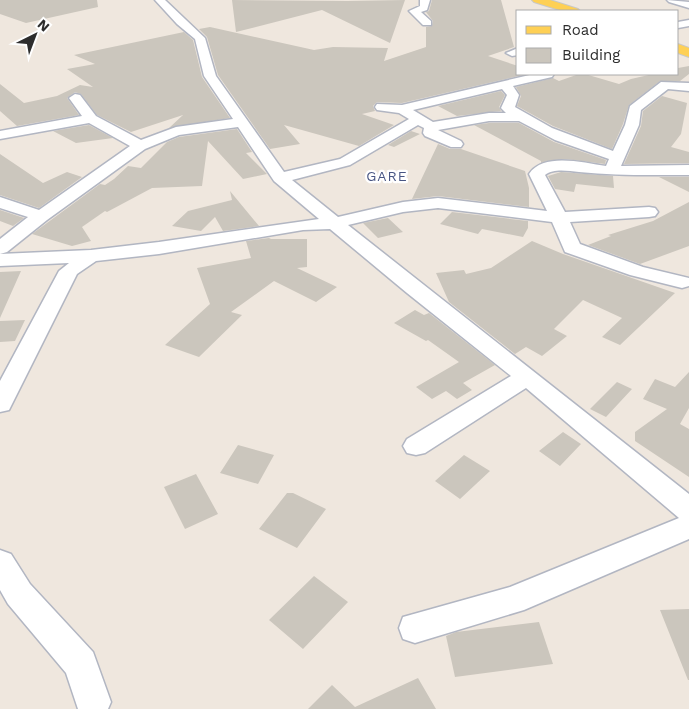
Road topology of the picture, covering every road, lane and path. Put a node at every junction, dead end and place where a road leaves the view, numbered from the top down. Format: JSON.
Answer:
{"nodes":[{"id":1,"x":160,"y":0,"type":"edge"},
{"id":2,"x":426,"y":0,"type":"edge"},
{"id":3,"x":538,"y":0,"type":"edge"},
{"id":4,"x":672,"y":0,"type":"edge"},
{"id":5,"x":689,"y":6,"type":"edge"},
{"id":6,"x":571,"y":10,"type":"edge"},
{"id":7,"x":427,"y":23,"type":"dead end"},
{"id":8,"x":544,"y":75,"type":"edge"},
{"id":9,"x":505,"y":84,"type":"junction"},
{"id":10,"x":689,"y":87,"type":"edge"},
{"id":11,"x":76,"y":98,"type":"dead end"},
{"id":12,"x":382,"y":107,"type":"dead end"},
{"id":13,"x":402,"y":109,"type":"junction"},
{"id":14,"x":521,"y":117,"type":"junction"},
{"id":15,"x":91,"y":119,"type":"junction"},
{"id":16,"x":242,"y":122,"type":"junction"},
{"id":17,"x":425,"y":123,"type":"junction"},
{"id":18,"x":0,"y":135,"type":"edge"},
{"id":19,"x":456,"y":144,"type":"dead end"},
{"id":20,"x":140,"y":146,"type":"junction"},
{"id":21,"x":614,"y":164,"type":"junction"},
{"id":22,"x":689,"y":170,"type":"edge"},
{"id":23,"x":280,"y":178,"type":"junction"},
{"id":24,"x":0,"y":202,"type":"edge"},
{"id":25,"x":650,"y":212,"type":"dead end"},
{"id":26,"x":41,"y":216,"type":"junction"},
{"id":27,"x":560,"y":218,"type":"junction"},
{"id":28,"x":335,"y":224,"type":"junction"},
{"id":29,"x":0,"y":248,"type":"edge"},
{"id":30,"x":90,"y":256,"type":"junction"},
{"id":31,"x":0,"y":260,"type":"edge"},
{"id":32,"x":682,"y":282,"type":"dead end"},
{"id":33,"x":527,"y":377,"type":"junction"},
{"id":34,"x":0,"y":404,"type":"edge"},
{"id":35,"x":416,"y":446,"type":"dead end"},
{"id":36,"x":689,"y":510,"type":"edge"},
{"id":37,"x":689,"y":526,"type":"edge"},
{"id":38,"x":0,"y":563,"type":"edge"},
{"id":39,"x":415,"y":628,"type":"dead end"},
{"id":40,"x":93,"y":702,"type":"dead end"}],
"edges":[{"from":1,"to":16,"type":"street"},
{"from":2,"to":7,"type":"street"},
{"from":3,"to":6,"type":"main road"},
{"from":4,"to":5,"type":"street"},
{"from":8,"to":9,"type":"street"},
{"from":9,"to":13,"type":"street"},
{"from":9,"to":14,"type":"street"},
{"from":10,"to":21,"type":"street"},
{"from":11,"to":15,"type":"street"},
{"from":12,"to":13,"type":"street"},
{"from":13,"to":17,"type":"street"},
{"from":14,"to":17,"type":"street"},
{"from":14,"to":21,"type":"street"},
{"from":15,"to":18,"type":"street"},
{"from":15,"to":20,"type":"street"},
{"from":16,"to":20,"type":"street"},
{"from":16,"to":23,"type":"street"},
{"from":17,"to":19,"type":"street"},
{"from":17,"to":23,"type":"street"},
{"from":20,"to":26,"type":"street"},
{"from":21,"to":22,"type":"street"},
{"from":21,"to":27,"type":"street"},
{"from":23,"to":28,"type":"street"},
{"from":24,"to":26,"type":"street"},
{"from":25,"to":27,"type":"street"},
{"from":26,"to":29,"type":"street"},
{"from":27,"to":28,"type":"street"},
{"from":27,"to":32,"type":"street"},
{"from":28,"to":30,"type":"street"},
{"from":28,"to":33,"type":"street"},
{"from":30,"to":31,"type":"street"},
{"from":30,"to":34,"type":"street"},
{"from":33,"to":35,"type":"street"},
{"from":33,"to":36,"type":"street"},
{"from":37,"to":39,"type":"street"},
{"from":38,"to":40,"type":"street"}]}
